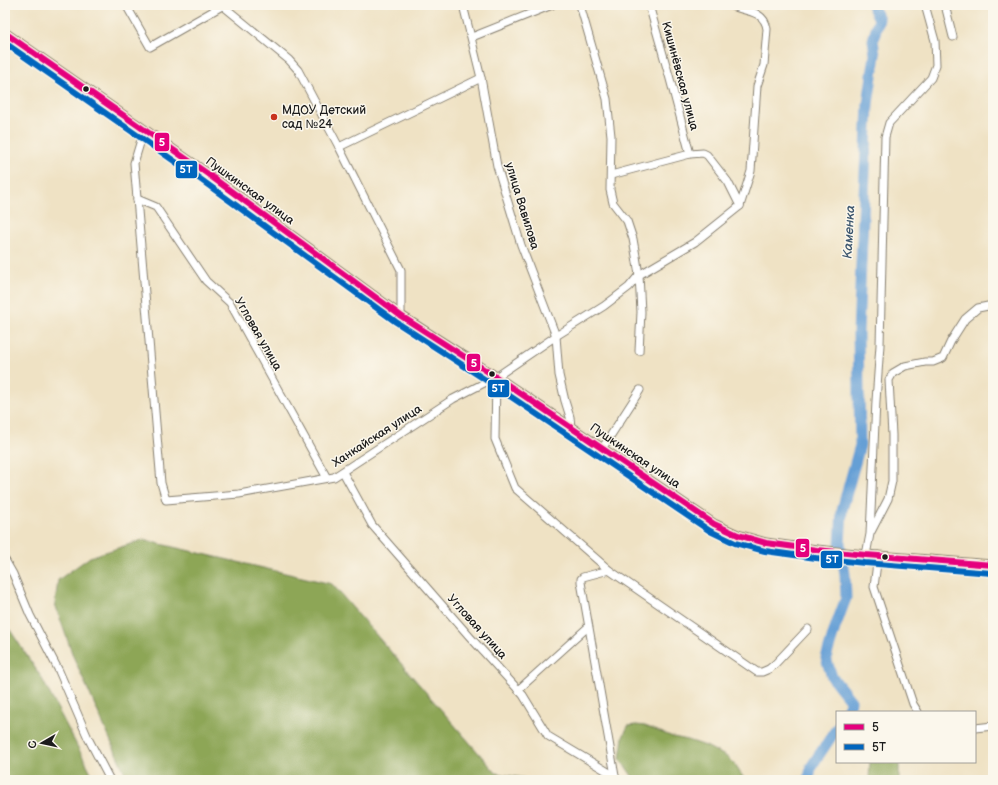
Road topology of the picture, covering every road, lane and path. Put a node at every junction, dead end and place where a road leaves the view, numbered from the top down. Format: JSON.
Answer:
{"nodes":[{"id":1,"x":126,"y":5,"type":"edge"},
{"id":2,"x":463,"y":5,"type":"edge"},
{"id":3,"x":552,"y":5,"type":"edge"},
{"id":4,"x":580,"y":5,"type":"edge"},
{"id":5,"x":649,"y":5,"type":"edge"},
{"id":6,"x":731,"y":5,"type":"edge"},
{"id":7,"x":925,"y":5,"type":"edge"},
{"id":8,"x":945,"y":5,"type":"edge"},
{"id":9,"x":222,"y":6,"type":"edge"},
{"id":10,"x":5,"y":33,"type":"edge"},
{"id":11,"x":472,"y":37,"type":"junction"},
{"id":12,"x":953,"y":37,"type":"dead end"},
{"id":13,"x":481,"y":78,"type":"junction"},
{"id":14,"x":144,"y":130,"type":"junction"},
{"id":15,"x":339,"y":147,"type":"junction"},
{"id":16,"x":690,"y":154,"type":"junction"},
{"id":17,"x":611,"y":175,"type":"junction"},
{"id":18,"x":137,"y":198,"type":"junction"},
{"id":19,"x":740,"y":206,"type":"junction"},
{"id":20,"x":639,"y":275,"type":"junction"},
{"id":21,"x":993,"y":305,"type":"edge"},
{"id":22,"x":401,"y":316,"type":"junction"},
{"id":23,"x":556,"y":336,"type":"junction"},
{"id":24,"x":639,"y":351,"type":"dead end"},
{"id":25,"x":496,"y":377,"type":"junction"},
{"id":26,"x":640,"y":390,"type":"dead end"},
{"id":27,"x":571,"y":428,"type":"junction"},
{"id":28,"x":602,"y":449,"type":"junction"},
{"id":29,"x":343,"y":472,"type":"junction"},
{"id":30,"x":327,"y":478,"type":"junction"},
{"id":31,"x":870,"y":534,"type":"junction"},
{"id":32,"x":866,"y":555,"type":"junction"},
{"id":33,"x":878,"y":556,"type":"junction"},
{"id":34,"x":5,"y":560,"type":"edge"},
{"id":35,"x":993,"y":565,"type":"edge"},
{"id":36,"x":609,"y":570,"type":"junction"},
{"id":37,"x":588,"y":627,"type":"junction"},
{"id":38,"x":808,"y":629,"type":"dead end"},
{"id":39,"x":518,"y":690,"type":"junction"},
{"id":40,"x":917,"y":711,"type":"edge"},
{"id":41,"x":993,"y":726,"type":"edge"},
{"id":42,"x":976,"y":728,"type":"edge"},
{"id":43,"x":110,"y":780,"type":"edge"}],
"edges":[{"from":1,"to":9,"type":"street"},
{"from":2,"to":11,"type":"street","name":"улица Вавилова"},
{"from":3,"to":11,"type":"street"},
{"from":4,"to":17,"type":"street"},
{"from":5,"to":16,"type":"street","name":"Кишинёвская улица"},
{"from":6,"to":19,"type":"street"},
{"from":7,"to":31,"type":"street"},
{"from":8,"to":12,"type":"street"},
{"from":9,"to":15,"type":"street"},
{"from":10,"to":14,"type":"main road","name":"Пушкинская улица"},
{"from":11,"to":13,"type":"street","name":"улица Вавилова"},
{"from":13,"to":15,"type":"street"},
{"from":13,"to":23,"type":"street","name":"улица Вавилова"},
{"from":14,"to":18,"type":"street"},
{"from":14,"to":22,"type":"main road","name":"Пушкинская улица"},
{"from":15,"to":22,"type":"street"},
{"from":16,"to":17,"type":"street"},
{"from":16,"to":19,"type":"street"},
{"from":17,"to":20,"type":"street"},
{"from":18,"to":30,"type":"street","name":"Угловая улица"},
{"from":18,"to":30,"type":"street","name":"Ханкайская улица"},
{"from":19,"to":20,"type":"street"},
{"from":20,"to":23,"type":"street"},
{"from":20,"to":24,"type":"street"},
{"from":21,"to":31,"type":"street"},
{"from":22,"to":25,"type":"main road","name":"Пушкинская улица"},
{"from":23,"to":25,"type":"street","name":"Ханкайская улица"},
{"from":23,"to":27,"type":"street","name":"улица Вавилова"},
{"from":25,"to":27,"type":"main road","name":"Пушкинская улица"},
{"from":25,"to":29,"type":"street","name":"Ханкайская улица"},
{"from":25,"to":36,"type":"street"},
{"from":26,"to":28,"type":"street"},
{"from":27,"to":28,"type":"main road","name":"Пушкинская улица"},
{"from":28,"to":32,"type":"main road","name":"Пушкинская улица"},
{"from":29,"to":30,"type":"street","name":"Ханкайская улица"},
{"from":29,"to":39,"type":"street","name":"Угловая улица"},
{"from":31,"to":32,"type":"street"},
{"from":32,"to":33,"type":"main road","name":"Пушкинская улица"},
{"from":33,"to":35,"type":"main road","name":"Пушкинская улица"},
{"from":33,"to":40,"type":"street"},
{"from":34,"to":43,"type":"street"},
{"from":36,"to":37,"type":"street"},
{"from":36,"to":38,"type":"street"},
{"from":37,"to":39,"type":"street"},
{"from":37,"to":39,"type":"street","name":"Угловая улица"},
{"from":41,"to":42,"type":"street"}]}
